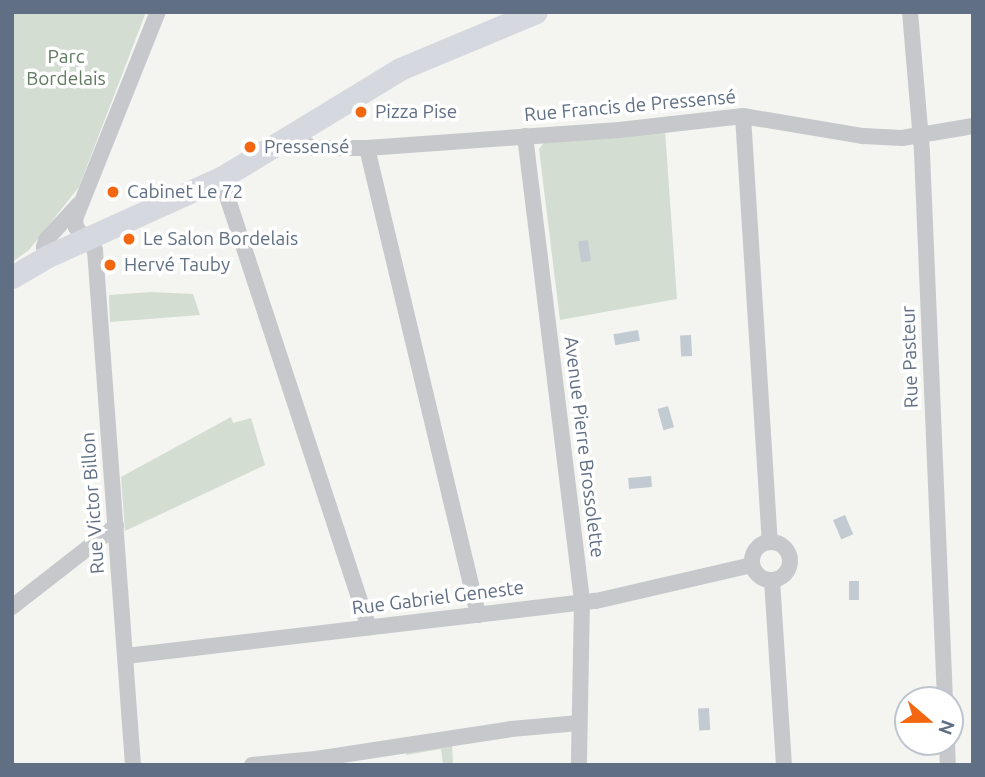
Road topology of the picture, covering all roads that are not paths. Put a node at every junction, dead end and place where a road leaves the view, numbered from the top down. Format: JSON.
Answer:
{"nodes":[{"id":1,"x":158,"y":12,"type":"edge"},
{"id":2,"x":536,"y":12,"type":"edge"},
{"id":3,"x":910,"y":12,"type":"edge"},
{"id":4,"x":743,"y":116,"type":"junction"},
{"id":5,"x":973,"y":126,"type":"edge"},
{"id":6,"x":920,"y":135,"type":"junction"},
{"id":7,"x":525,"y":136,"type":"junction"},
{"id":8,"x":291,"y":137,"type":"junction"},
{"id":9,"x":367,"y":148,"type":"junction"},
{"id":10,"x":221,"y":178,"type":"junction"},
{"id":11,"x":81,"y":202,"type":"junction"},
{"id":12,"x":87,"y":240,"type":"junction"},
{"id":13,"x":48,"y":256,"type":"junction"},
{"id":14,"x":12,"y":277,"type":"edge"},
{"id":15,"x":116,"y":526,"type":"junction"},
{"id":16,"x":770,"y":542,"type":"junction"},
{"id":17,"x":752,"y":565,"type":"junction"},
{"id":18,"x":772,"y":580,"type":"junction"},
{"id":19,"x":582,"y":603,"type":"junction"},
{"id":20,"x":12,"y":607,"type":"edge"},
{"id":21,"x":478,"y":615,"type":"junction"},
{"id":22,"x":369,"y":627,"type":"junction"},
{"id":23,"x":126,"y":656,"type":"junction"},
{"id":24,"x":944,"y":686,"type":"edge"},
{"id":25,"x":579,"y":723,"type":"junction"},
{"id":26,"x":133,"y":765,"type":"edge"},
{"id":27,"x":252,"y":765,"type":"edge"},
{"id":28,"x":579,"y":765,"type":"edge"},
{"id":29,"x":784,"y":765,"type":"edge"}],
"edges":[{"from":1,"to":11,"type":"street"},
{"from":2,"to":8,"type":"street"},
{"from":3,"to":6,"type":"street","name":"Rue Pasteur"},
{"from":4,"to":6,"type":"street","name":"Rue Francis de Pressensé"},
{"from":4,"to":7,"type":"street","name":"Rue Francis de Pressensé"},
{"from":4,"to":16,"type":"street"},
{"from":5,"to":6,"type":"street","name":"Rue Francis de Pressensé"},
{"from":6,"to":24,"type":"street","name":"Rue Pasteur"},
{"from":7,"to":9,"type":"street","name":"Rue Francis de Pressensé"},
{"from":7,"to":19,"type":"street","name":"Avenue Pierre Brossolette"},
{"from":8,"to":9,"type":"street","name":"Rue Francis de Pressensé"},
{"from":8,"to":10,"type":"street"},
{"from":9,"to":21,"type":"street"},
{"from":10,"to":12,"type":"street"},
{"from":10,"to":22,"type":"street"},
{"from":11,"to":12,"type":"street","name":"Rue Victor Billon"},
{"from":11,"to":13,"type":"street"},
{"from":12,"to":13,"type":"street"},
{"from":12,"to":15,"type":"street","name":"Rue Victor Billon"},
{"from":13,"to":14,"type":"street"},
{"from":15,"to":20,"type":"street"},
{"from":15,"to":23,"type":"street","name":"Rue Victor Billon"},
{"from":16,"to":17,"type":"street"},
{"from":16,"to":18,"type":"street"},
{"from":17,"to":18,"type":"street"},
{"from":17,"to":19,"type":"street","name":"Rue Gabriel Geneste"},
{"from":18,"to":29,"type":"street"},
{"from":19,"to":21,"type":"street","name":"Rue Gabriel Geneste"},
{"from":19,"to":25,"type":"street","name":"Avenue Pierre Brossolette"},
{"from":21,"to":22,"type":"street","name":"Rue Gabriel Geneste"},
{"from":22,"to":23,"type":"street","name":"Rue Gabriel Geneste"},
{"from":23,"to":26,"type":"street","name":"Rue Victor Billon"},
{"from":25,"to":27,"type":"street"},
{"from":25,"to":28,"type":"street","name":"Avenue Pierre Brossolette"}]}
